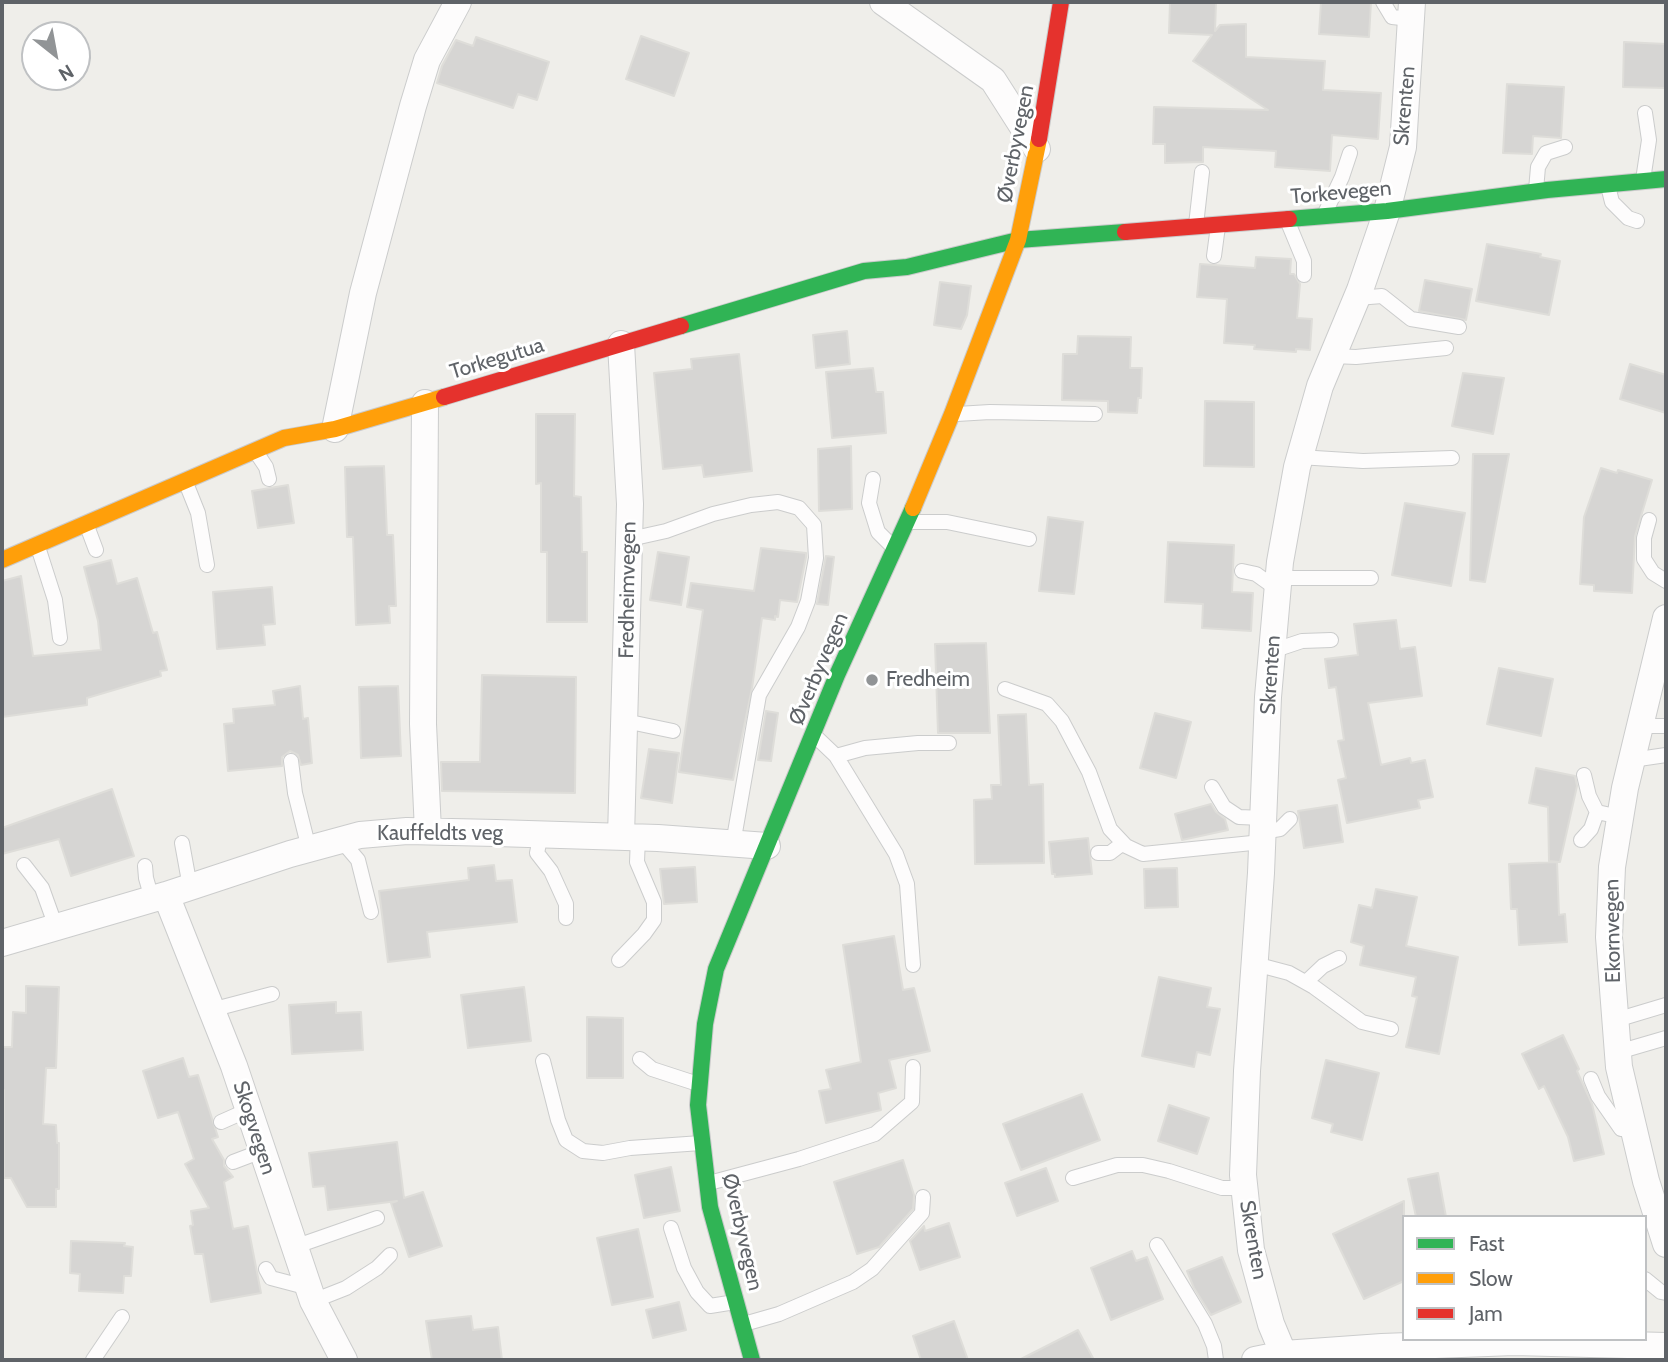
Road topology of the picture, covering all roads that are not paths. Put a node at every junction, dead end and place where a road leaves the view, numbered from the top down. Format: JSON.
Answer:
{"nodes":[{"id":1,"x":458,"y":2,"type":"edge"},
{"id":2,"x":883,"y":2,"type":"edge"},
{"id":3,"x":1062,"y":2,"type":"edge"},
{"id":4,"x":1383,"y":2,"type":"edge"},
{"id":5,"x":1412,"y":10,"type":"edge"},
{"id":6,"x":1645,"y":113,"type":"dead end"},
{"id":7,"x":1565,"y":147,"type":"dead end"},
{"id":8,"x":1037,"y":149,"type":"junction"},
{"id":9,"x":1350,"y":153,"type":"dead end"},
{"id":10,"x":1202,"y":172,"type":"dead end"},
{"id":11,"x":1666,"y":179,"type":"edge"},
{"id":12,"x":1643,"y":181,"type":"junction"},
{"id":13,"x":1607,"y":184,"type":"junction"},
{"id":14,"x":1536,"y":192,"type":"junction"},
{"id":15,"x":1387,"y":211,"type":"junction"},
{"id":16,"x":1324,"y":216,"type":"junction"},
{"id":17,"x":1286,"y":219,"type":"junction"},
{"id":18,"x":1637,"y":221,"type":"dead end"},
{"id":19,"x":1218,"y":224,"type":"junction"},
{"id":20,"x":1196,"y":226,"type":"junction"},
{"id":21,"x":1018,"y":240,"type":"junction"},
{"id":22,"x":1214,"y":256,"type":"dead end"},
{"id":23,"x":1304,"y":275,"type":"dead end"},
{"id":24,"x":1357,"y":298,"type":"junction"},
{"id":25,"x":1459,"y":327,"type":"dead end"},
{"id":26,"x":621,"y":344,"type":"junction"},
{"id":27,"x":1446,"y":348,"type":"dead end"},
{"id":28,"x":1333,"y":356,"type":"junction"},
{"id":29,"x":425,"y":403,"type":"junction"},
{"id":30,"x":952,"y":414,"type":"junction"},
{"id":31,"x":1095,"y":414,"type":"dead end"},
{"id":32,"x":335,"y":429,"type":"junction"},
{"id":33,"x":256,"y":451,"type":"junction"},
{"id":34,"x":1299,"y":457,"type":"junction"},
{"id":35,"x":1452,"y":458,"type":"dead end"},
{"id":36,"x":269,"y":479,"type":"dead end"},
{"id":37,"x":873,"y":479,"type":"dead end"},
{"id":38,"x":186,"y":482,"type":"junction"},
{"id":39,"x":1649,"y":520,"type":"dead end"},
{"id":40,"x":907,"y":522,"type":"junction"},
{"id":41,"x":87,"y":525,"type":"junction"},
{"id":42,"x":1028,"y":538,"type":"dead end"},
{"id":43,"x":630,"y":539,"type":"junction"},
{"id":44,"x":37,"y":545,"type":"junction"},
{"id":45,"x":895,"y":549,"type":"junction"},
{"id":46,"x":96,"y":551,"type":"dead end"},
{"id":47,"x":2,"y":560,"type":"edge"},
{"id":48,"x":207,"y":565,"type":"dead end"},
{"id":49,"x":1242,"y":571,"type":"dead end"},
{"id":50,"x":1371,"y":578,"type":"dead end"},
{"id":51,"x":1666,"y":581,"type":"edge"},
{"id":52,"x":1278,"y":583,"type":"junction"},
{"id":53,"x":1664,"y":632,"type":"edge"},
{"id":54,"x":60,"y":638,"type":"dead end"},
{"id":55,"x":1331,"y":640,"type":"dead end"},
{"id":56,"x":1272,"y":651,"type":"junction"},
{"id":57,"x":1005,"y":689,"type":"dead end"},
{"id":58,"x":625,"y":721,"type":"junction"},
{"id":59,"x":1653,"y":726,"type":"edge"},
{"id":60,"x":673,"y":731,"type":"dead end"},
{"id":61,"x":813,"y":734,"type":"junction"},
{"id":62,"x":949,"y":743,"type":"dead end"},
{"id":63,"x":1666,"y":755,"type":"edge"},
{"id":64,"x":836,"y":756,"type":"junction"},
{"id":65,"x":1632,"y":760,"type":"junction"},
{"id":66,"x":291,"y":761,"type":"dead end"},
{"id":67,"x":1584,"y":775,"type":"dead end"},
{"id":68,"x":1212,"y":787,"type":"dead end"},
{"id":69,"x":1609,"y":814,"type":"junction"},
{"id":70,"x":1290,"y":819,"type":"dead end"},
{"id":71,"x":1263,"y":830,"type":"junction"},
{"id":72,"x":428,"y":831,"type":"junction"},
{"id":73,"x":541,"y":834,"type":"junction"},
{"id":74,"x":629,"y":837,"type":"junction"},
{"id":75,"x":341,"y":840,"type":"junction"},
{"id":76,"x":1581,"y":840,"type":"dead end"},
{"id":77,"x":182,"y":843,"type":"dead end"},
{"id":78,"x":1123,"y":843,"type":"junction"},
{"id":79,"x":733,"y":844,"type":"junction"},
{"id":80,"x":767,"y":846,"type":"junction"},
{"id":81,"x":309,"y":849,"type":"junction"},
{"id":82,"x":1098,"y":853,"type":"dead end"},
{"id":83,"x":24,"y":865,"type":"dead end"},
{"id":84,"x":145,"y":866,"type":"dead end"},
{"id":85,"x":169,"y":893,"type":"junction"},
{"id":86,"x":371,"y":912,"type":"dead end"},
{"id":87,"x":566,"y":918,"type":"dead end"},
{"id":88,"x":56,"y":927,"type":"junction"},
{"id":89,"x":2,"y":943,"type":"edge"},
{"id":90,"x":1339,"y":958,"type":"dead end"},
{"id":91,"x":619,"y":960,"type":"dead end"},
{"id":92,"x":1255,"y":964,"type":"junction"},
{"id":93,"x":913,"y":965,"type":"dead end"},
{"id":94,"x":1306,"y":982,"type":"junction"},
{"id":95,"x":272,"y":994,"type":"dead end"},
{"id":96,"x":1666,"y":1005,"type":"edge"},
{"id":97,"x":211,"y":1010,"type":"junction"},
{"id":98,"x":1615,"y":1020,"type":"junction"},
{"id":99,"x":1391,"y":1029,"type":"dead end"},
{"id":100,"x":1666,"y":1038,"type":"edge"},
{"id":101,"x":1618,"y":1052,"type":"junction"},
{"id":102,"x":640,"y":1059,"type":"dead end"},
{"id":103,"x":543,"y":1061,"type":"dead end"},
{"id":104,"x":913,"y":1067,"type":"dead end"},
{"id":105,"x":1591,"y":1079,"type":"dead end"},
{"id":106,"x":699,"y":1084,"type":"junction"},
{"id":107,"x":248,"y":1110,"type":"junction"},
{"id":108,"x":221,"y":1122,"type":"dead end"},
{"id":109,"x":1633,"y":1126,"type":"junction"},
{"id":110,"x":702,"y":1143,"type":"junction"},
{"id":111,"x":262,"y":1151,"type":"junction"},
{"id":112,"x":233,"y":1163,"type":"dead end"},
{"id":113,"x":1073,"y":1178,"type":"dead end"},
{"id":114,"x":707,"y":1183,"type":"junction"},
{"id":115,"x":1244,"y":1188,"type":"junction"},
{"id":116,"x":923,"y":1198,"type":"dead end"},
{"id":117,"x":377,"y":1218,"type":"dead end"},
{"id":118,"x":671,"y":1227,"type":"dead end"},
{"id":119,"x":1666,"y":1244,"type":"edge"},
{"id":120,"x":1157,"y":1245,"type":"dead end"},
{"id":121,"x":294,"y":1247,"type":"junction"},
{"id":122,"x":390,"y":1255,"type":"dead end"},
{"id":123,"x":265,"y":1269,"type":"dead end"},
{"id":124,"x":1647,"y":1281,"type":"edge"},
{"id":125,"x":1666,"y":1293,"type":"edge"},
{"id":126,"x":311,"y":1295,"type":"junction"},
{"id":127,"x":737,"y":1302,"type":"junction"},
{"id":128,"x":122,"y":1317,"type":"dead end"},
{"id":129,"x":743,"y":1324,"type":"junction"},
{"id":130,"x":1420,"y":1342,"type":"edge"},
{"id":131,"x":1666,"y":1346,"type":"edge"},
{"id":132,"x":1373,"y":1354,"type":"edge"},
{"id":133,"x":1285,"y":1357,"type":"edge"},
{"id":134,"x":93,"y":1360,"type":"edge"},
{"id":135,"x":344,"y":1360,"type":"edge"},
{"id":136,"x":752,"y":1360,"type":"edge"},
{"id":137,"x":1216,"y":1360,"type":"edge"},
{"id":138,"x":1255,"y":1360,"type":"edge"}],
"edges":[{"from":1,"to":32,"type":"street"},
{"from":2,"to":8,"type":"street"},
{"from":3,"to":8,"type":"street","name":"Øverbyvegen"},
{"from":4,"to":5,"type":"lane"},
{"from":5,"to":15,"type":"street","name":"Skrenten"},
{"from":6,"to":12,"type":"lane"},
{"from":7,"to":14,"type":"lane"},
{"from":8,"to":21,"type":"street","name":"Øverbyvegen"},
{"from":9,"to":16,"type":"lane"},
{"from":10,"to":20,"type":"lane"},
{"from":11,"to":12,"type":"street","name":"Torkevegen"},
{"from":12,"to":13,"type":"street","name":"Torkevegen"},
{"from":13,"to":14,"type":"street","name":"Torkevegen"},
{"from":13,"to":18,"type":"lane"},
{"from":14,"to":15,"type":"street","name":"Torkevegen"},
{"from":15,"to":16,"type":"street","name":"Torkevegen"},
{"from":15,"to":24,"type":"street","name":"Skrenten"},
{"from":16,"to":17,"type":"street","name":"Torkevegen"},
{"from":17,"to":19,"type":"street","name":"Torkevegen"},
{"from":17,"to":23,"type":"lane"},
{"from":19,"to":20,"type":"street","name":"Torkevegen"},
{"from":19,"to":22,"type":"lane"},
{"from":20,"to":21,"type":"street","name":"Torkevegen"},
{"from":21,"to":26,"type":"street","name":"Torkegutua"},
{"from":21,"to":30,"type":"street","name":"Øverbyvegen"},
{"from":24,"to":25,"type":"lane"},
{"from":24,"to":28,"type":"street","name":"Skrenten"},
{"from":26,"to":29,"type":"street","name":"Torkegutua"},
{"from":26,"to":43,"type":"street","name":"Fredheimvegen"},
{"from":27,"to":28,"type":"lane"},
{"from":28,"to":34,"type":"street","name":"Skrenten"},
{"from":29,"to":32,"type":"street","name":"Torkegutua"},
{"from":29,"to":72,"type":"street"},
{"from":30,"to":31,"type":"lane"},
{"from":30,"to":40,"type":"street","name":"Øverbyvegen"},
{"from":32,"to":33,"type":"street","name":"Torkegutua"},
{"from":33,"to":36,"type":"lane"},
{"from":33,"to":38,"type":"street","name":"Torkegutua"},
{"from":34,"to":35,"type":"lane"},
{"from":34,"to":52,"type":"street","name":"Skrenten"},
{"from":37,"to":45,"type":"lane"},
{"from":38,"to":41,"type":"street","name":"Torkegutua"},
{"from":38,"to":48,"type":"lane"},
{"from":39,"to":51,"type":"lane"},
{"from":40,"to":42,"type":"lane"},
{"from":40,"to":45,"type":"street","name":"Øverbyvegen"},
{"from":41,"to":44,"type":"street","name":"Torkegutua"},
{"from":41,"to":46,"type":"lane"},
{"from":43,"to":58,"type":"street","name":"Fredheimvegen"},
{"from":43,"to":79,"type":"lane"},
{"from":44,"to":47,"type":"street","name":"Torkegutua"},
{"from":44,"to":54,"type":"lane"},
{"from":45,"to":61,"type":"street","name":"Øverbyvegen"},
{"from":49,"to":52,"type":"lane"},
{"from":50,"to":52,"type":"lane"},
{"from":52,"to":56,"type":"street","name":"Skrenten"},
{"from":53,"to":59,"type":"street","name":"Ekornvegen"},
{"from":55,"to":56,"type":"lane"},
{"from":56,"to":71,"type":"street","name":"Skrenten"},
{"from":57,"to":78,"type":"lane"},
{"from":58,"to":60,"type":"lane"},
{"from":58,"to":74,"type":"street","name":"Fredheimvegen"},
{"from":59,"to":65,"type":"street","name":"Ekornvegen"},
{"from":61,"to":64,"type":"lane"},
{"from":61,"to":80,"type":"street","name":"Øverbyvegen"},
{"from":62,"to":64,"type":"lane"},
{"from":63,"to":65,"type":"lane"},
{"from":64,"to":93,"type":"lane"},
{"from":65,"to":69,"type":"street","name":"Ekornvegen"},
{"from":66,"to":81,"type":"lane"},
{"from":67,"to":69,"type":"lane"},
{"from":68,"to":71,"type":"lane"},
{"from":69,"to":76,"type":"lane"},
{"from":69,"to":98,"type":"street","name":"Ekornvegen"},
{"from":70,"to":71,"type":"lane"},
{"from":71,"to":78,"type":"lane"},
{"from":71,"to":92,"type":"street","name":"Skrenten"},
{"from":72,"to":73,"type":"street","name":"Kauffeldts veg"},
{"from":72,"to":75,"type":"street","name":"Kauffeldts veg"},
{"from":73,"to":74,"type":"street","name":"Kauffeldts veg"},
{"from":73,"to":87,"type":"lane"},
{"from":74,"to":79,"type":"street","name":"Kauffeldts veg"},
{"from":74,"to":91,"type":"lane"},
{"from":75,"to":81,"type":"street","name":"Kauffeldts veg"},
{"from":75,"to":86,"type":"lane"},
{"from":77,"to":85,"type":"lane"},
{"from":78,"to":82,"type":"lane"},
{"from":79,"to":80,"type":"street","name":"Kauffeldts veg"},
{"from":80,"to":106,"type":"street","name":"Øverbyvegen"},
{"from":81,"to":85,"type":"street","name":"Kauffeldts veg"},
{"from":83,"to":88,"type":"lane"},
{"from":84,"to":85,"type":"lane"},
{"from":85,"to":88,"type":"street","name":"Kauffeldts veg"},
{"from":85,"to":97,"type":"street","name":"Skogvegen"},
{"from":88,"to":89,"type":"street","name":"Kauffeldts veg"},
{"from":90,"to":94,"type":"lane"},
{"from":92,"to":94,"type":"lane"},
{"from":92,"to":115,"type":"street","name":"Skrenten"},
{"from":94,"to":99,"type":"lane"},
{"from":95,"to":97,"type":"lane"},
{"from":96,"to":98,"type":"lane"},
{"from":97,"to":107,"type":"street","name":"Skogvegen"},
{"from":98,"to":101,"type":"street","name":"Ekornvegen"},
{"from":100,"to":101,"type":"lane"},
{"from":101,"to":109,"type":"street","name":"Ekornvegen"},
{"from":102,"to":106,"type":"lane"},
{"from":103,"to":110,"type":"lane"},
{"from":104,"to":114,"type":"lane"},
{"from":105,"to":109,"type":"lane"},
{"from":106,"to":110,"type":"street","name":"Øverbyvegen"},
{"from":107,"to":108,"type":"lane"},
{"from":107,"to":111,"type":"street","name":"Skogvegen"},
{"from":109,"to":119,"type":"street","name":"Ekornvegen"},
{"from":110,"to":114,"type":"street","name":"Øverbyvegen"},
{"from":111,"to":112,"type":"lane"},
{"from":111,"to":121,"type":"street","name":"Skogvegen"},
{"from":113,"to":115,"type":"lane"},
{"from":114,"to":127,"type":"street","name":"Øverbyvegen"},
{"from":115,"to":133,"type":"street","name":"Skrenten"},
{"from":116,"to":129,"type":"lane"},
{"from":117,"to":121,"type":"lane"},
{"from":118,"to":127,"type":"lane"},
{"from":120,"to":137,"type":"lane"},
{"from":121,"to":126,"type":"street","name":"Skogvegen"},
{"from":122,"to":126,"type":"lane"},
{"from":123,"to":126,"type":"lane"},
{"from":124,"to":125,"type":"lane"},
{"from":126,"to":135,"type":"street","name":"Skogvegen"},
{"from":127,"to":129,"type":"street","name":"Øverbyvegen"},
{"from":128,"to":134,"type":"lane"},
{"from":129,"to":136,"type":"street","name":"Øverbyvegen"},
{"from":130,"to":131,"type":"street"},
{"from":130,"to":132,"type":"street"},
{"from":132,"to":133,"type":"street"},
{"from":133,"to":138,"type":"street"}]}
